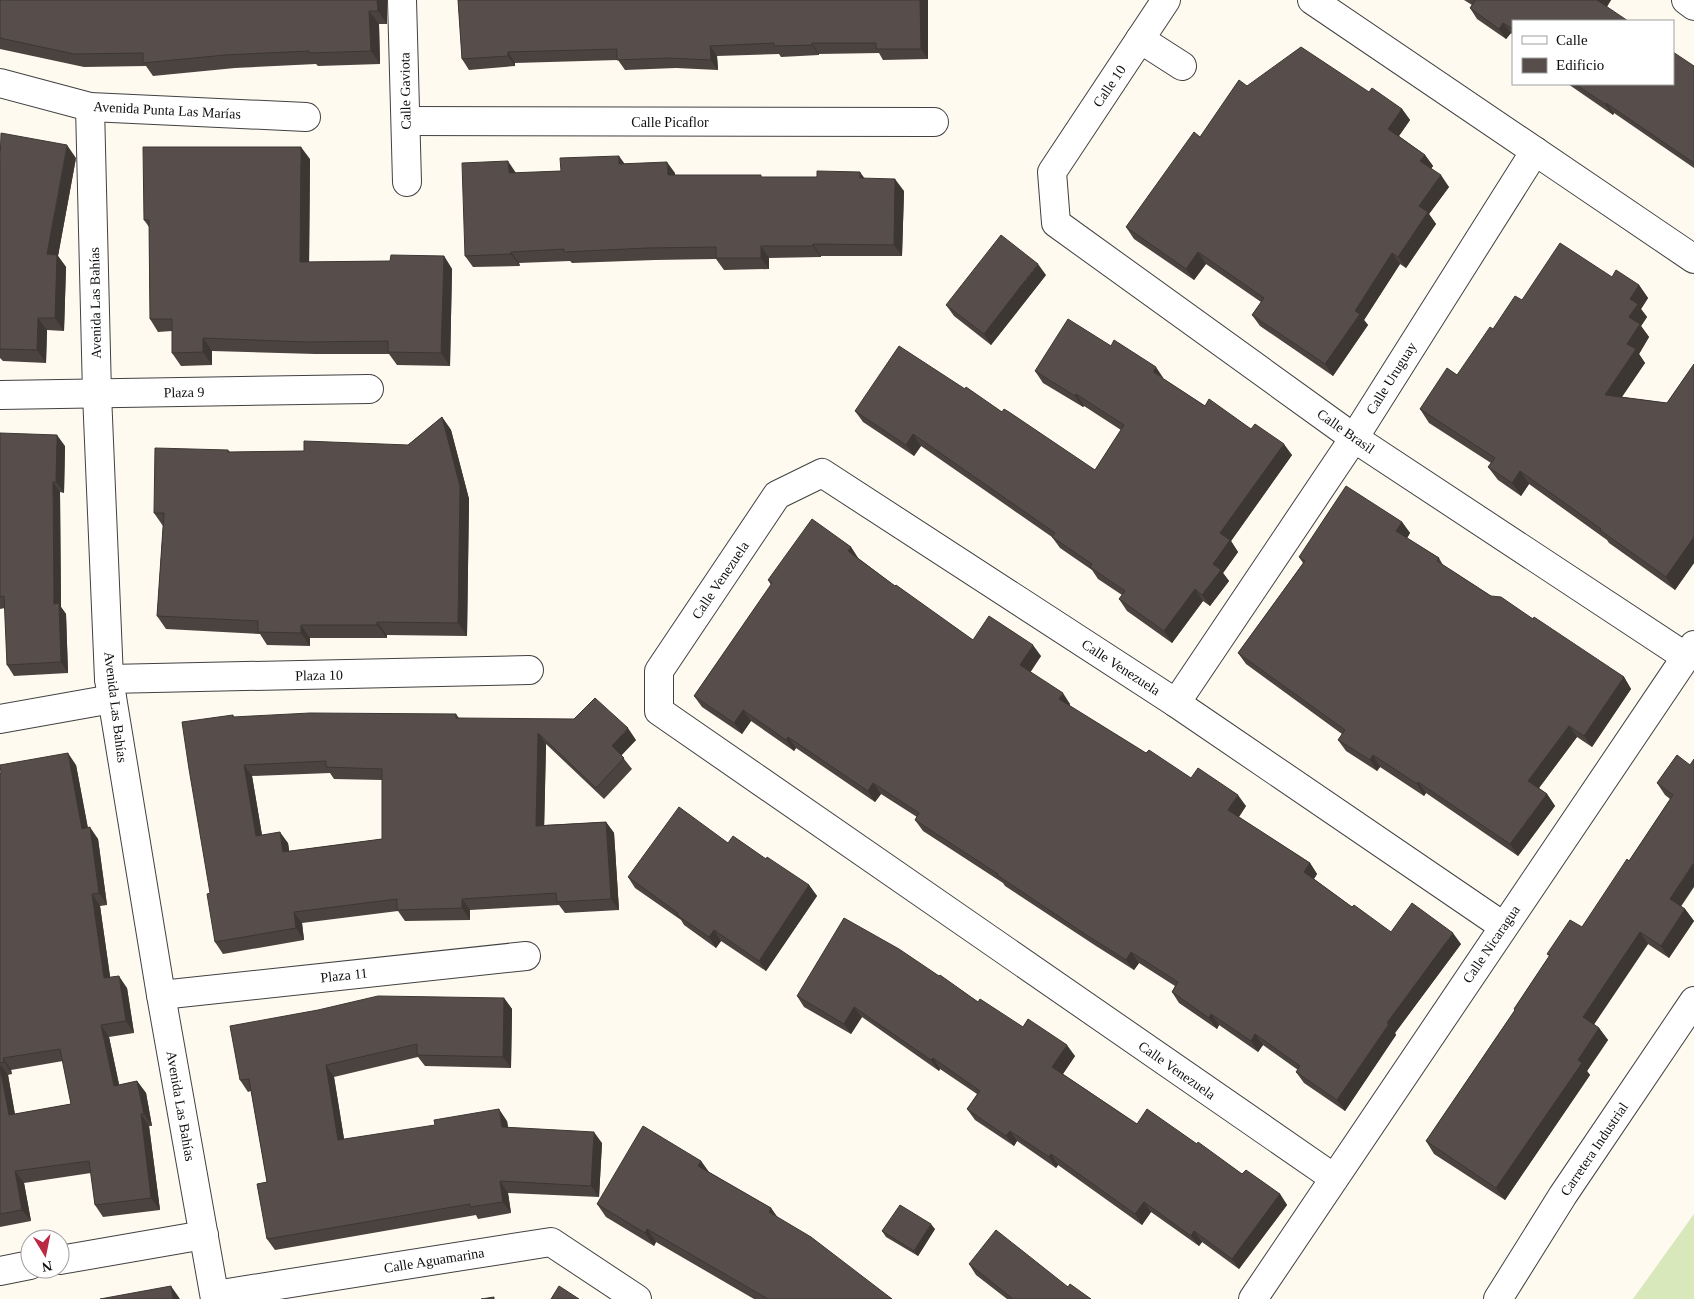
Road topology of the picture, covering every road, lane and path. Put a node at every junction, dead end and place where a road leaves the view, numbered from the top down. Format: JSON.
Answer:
{"nodes":[{"id":1,"x":402,"y":0,"type":"edge"},
{"id":2,"x":1166,"y":0,"type":"edge"},
{"id":3,"x":1312,"y":0,"type":"edge"},
{"id":4,"x":1686,"y":0,"type":"edge"},
{"id":5,"x":1694,"y":6,"type":"edge"},
{"id":6,"x":1140,"y":39,"type":"junction"},
{"id":7,"x":1182,"y":66,"type":"dead end"},
{"id":8,"x":0,"y":82,"type":"edge"},
{"id":9,"x":90,"y":107,"type":"junction"},
{"id":10,"x":306,"y":117,"type":"dead end"},
{"id":11,"x":406,"y":121,"type":"junction"},
{"id":12,"x":934,"y":122,"type":"dead end"},
{"id":13,"x":1535,"y":151,"type":"junction"},
{"id":14,"x":1052,"y":172,"type":"joint"},
{"id":15,"x":407,"y":182,"type":"dead end"},
{"id":16,"x":1694,"y":259,"type":"edge"},
{"id":17,"x":369,"y":389,"type":"dead end"},
{"id":18,"x":97,"y":394,"type":"junction"},
{"id":19,"x":0,"y":395,"type":"edge"},
{"id":20,"x":1354,"y":438,"type":"junction"},
{"id":21,"x":1690,"y":651,"type":"edge"},
{"id":22,"x":529,"y":670,"type":"dead end"},
{"id":23,"x":111,"y":689,"type":"junction"},
{"id":24,"x":1176,"y":703,"type":"junction"},
{"id":25,"x":0,"y":719,"type":"edge"},
{"id":26,"x":1503,"y":926,"type":"junction"},
{"id":27,"x":526,"y":956,"type":"dead end"},
{"id":28,"x":161,"y":995,"type":"junction"},
{"id":29,"x":1694,"y":1001,"type":"edge"},
{"id":30,"x":1334,"y":1178,"type":"junction"},
{"id":31,"x":204,"y":1235,"type":"junction"},
{"id":32,"x":70,"y":1258,"type":"edge"},
{"id":33,"x":20,"y":1267,"type":"edge"},
{"id":34,"x":0,"y":1271,"type":"edge"},
{"id":35,"x":215,"y":1297,"type":"edge"},
{"id":36,"x":637,"y":1299,"type":"edge"},
{"id":37,"x":1252,"y":1299,"type":"edge"},
{"id":38,"x":1498,"y":1299,"type":"edge"}],
"edges":[{"from":1,"to":11,"type":"street","name":"Calle Gaviota"},
{"from":2,"to":6,"type":"street","name":"Calle 10"},
{"from":3,"to":13,"type":"street"},
{"from":4,"to":5,"type":"street"},
{"from":6,"to":7,"type":"street"},
{"from":6,"to":14,"type":"street","name":"Calle 10"},
{"from":8,"to":9,"type":"street","name":"Avenida Punta Las Marías"},
{"from":9,"to":10,"type":"street","name":"Avenida Punta Las Marías"},
{"from":9,"to":18,"type":"street","name":"Avenida Las Bahías"},
{"from":11,"to":12,"type":"street","name":"Calle Picaflor"},
{"from":11,"to":15,"type":"street","name":"Calle Gaviota"},
{"from":13,"to":16,"type":"street"},
{"from":13,"to":20,"type":"street","name":"Calle Uruguay"},
{"from":14,"to":20,"type":"street","name":"Calle Brasil"},
{"from":17,"to":18,"type":"street","name":"Plaza 9"},
{"from":18,"to":19,"type":"street","name":"Plaza 9"},
{"from":18,"to":23,"type":"street","name":"Avenida Las Bahías"},
{"from":20,"to":21,"type":"street","name":"Calle Brasil"},
{"from":20,"to":24,"type":"street","name":"Calle Uruguay"},
{"from":21,"to":26,"type":"street","name":"Calle Nicaragua"},
{"from":22,"to":23,"type":"street","name":"Plaza 10"},
{"from":23,"to":25,"type":"street","name":"Plaza 10"},
{"from":23,"to":28,"type":"street","name":"Avenida Las Bahías"},
{"from":24,"to":26,"type":"street","name":"Calle Venezuela"},
{"from":24,"to":30,"type":"street","name":"Calle Venezuela"},
{"from":26,"to":30,"type":"street","name":"Calle Nicaragua"},
{"from":27,"to":28,"type":"street","name":"Plaza 11"},
{"from":28,"to":31,"type":"street","name":"Avenida Las Bahías"},
{"from":29,"to":38,"type":"street","name":"Carretera Industrial"},
{"from":30,"to":37,"type":"street","name":"Calle Nicaragua"},
{"from":31,"to":32,"type":"street"},
{"from":31,"to":35,"type":"street","name":"Avenida Las Bahías"},
{"from":33,"to":34,"type":"street"},
{"from":35,"to":36,"type":"street","name":"Calle Aguamarina"}]}
